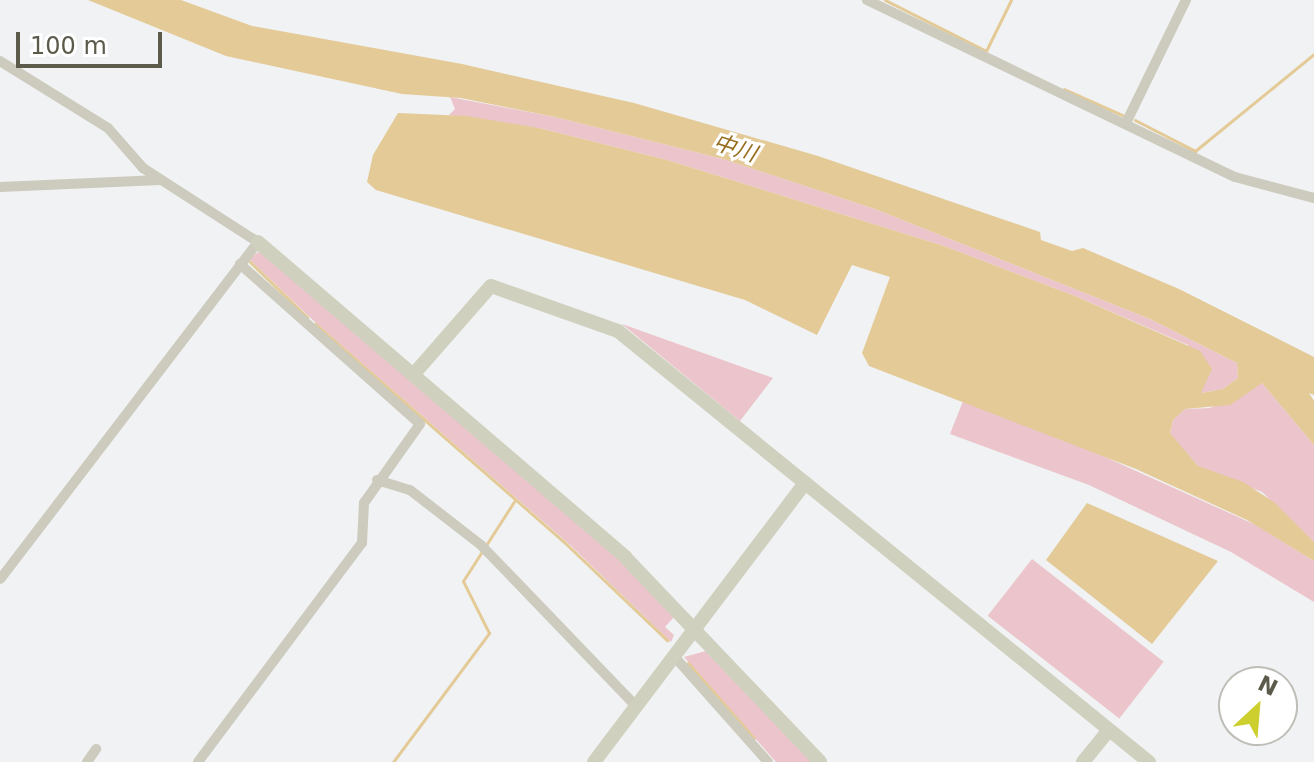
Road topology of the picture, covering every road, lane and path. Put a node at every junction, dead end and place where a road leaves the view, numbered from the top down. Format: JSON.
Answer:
{"nodes":[{"id":1,"x":867,"y":0,"type":"edge"},
{"id":2,"x":1186,"y":0,"type":"edge"},
{"id":3,"x":0,"y":61,"type":"edge"},
{"id":4,"x":1126,"y":123,"type":"junction"},
{"id":5,"x":160,"y":180,"type":"junction"},
{"id":6,"x":0,"y":187,"type":"edge"},
{"id":7,"x":1314,"y":198,"type":"edge"},
{"id":8,"x":258,"y":242,"type":"junction"},
{"id":9,"x":240,"y":264,"type":"junction"},
{"id":10,"x":413,"y":375,"type":"junction"},
{"id":11,"x":377,"y":480,"type":"junction"},
{"id":12,"x":805,"y":483,"type":"junction"},
{"id":13,"x":0,"y":579,"type":"edge"},
{"id":14,"x":694,"y":629,"type":"junction"},
{"id":15,"x":673,"y":655,"type":"junction"},
{"id":16,"x":636,"y":706,"type":"junction"},
{"id":17,"x":1109,"y":730,"type":"junction"},
{"id":18,"x":96,"y":749,"type":"dead end"},
{"id":19,"x":87,"y":762,"type":"edge"},
{"id":20,"x":198,"y":762,"type":"edge"},
{"id":21,"x":594,"y":762,"type":"edge"},
{"id":22,"x":768,"y":762,"type":"edge"},
{"id":23,"x":820,"y":762,"type":"edge"},
{"id":24,"x":1083,"y":762,"type":"edge"},
{"id":25,"x":1149,"y":762,"type":"edge"}],
"edges":[{"from":1,"to":4,"type":"street"},
{"from":2,"to":4,"type":"street"},
{"from":3,"to":5,"type":"street"},
{"from":4,"to":7,"type":"street"},
{"from":5,"to":6,"type":"street"},
{"from":5,"to":8,"type":"street"},
{"from":8,"to":9,"type":"street"},
{"from":8,"to":10,"type":"street"},
{"from":9,"to":11,"type":"street"},
{"from":9,"to":13,"type":"street"},
{"from":10,"to":12,"type":"street"},
{"from":10,"to":14,"type":"street"},
{"from":11,"to":16,"type":"street"},
{"from":11,"to":20,"type":"street"},
{"from":12,"to":14,"type":"street"},
{"from":12,"to":17,"type":"street"},
{"from":14,"to":15,"type":"street"},
{"from":14,"to":23,"type":"street"},
{"from":15,"to":16,"type":"street"},
{"from":15,"to":22,"type":"street"},
{"from":16,"to":21,"type":"street"},
{"from":17,"to":24,"type":"street"},
{"from":17,"to":25,"type":"street"},
{"from":18,"to":19,"type":"street"}]}
